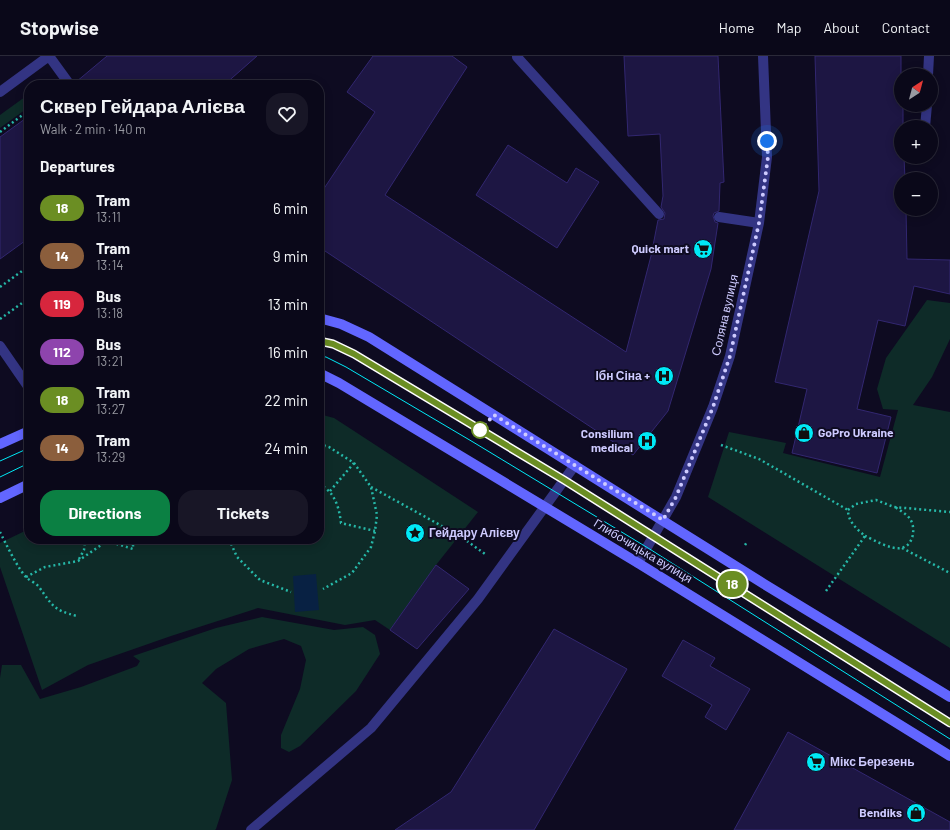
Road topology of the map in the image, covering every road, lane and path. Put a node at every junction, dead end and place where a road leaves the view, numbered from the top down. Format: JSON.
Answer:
{"nodes":[{"id":1,"x":763,"y":56,"type":"edge"},
{"id":2,"x":929,"y":56,"type":"edge"},
{"id":3,"x":517,"y":57,"type":"dead end"},
{"id":4,"x":928,"y":68,"type":"edge"},
{"id":5,"x":66,"y":80,"type":"edge"},
{"id":6,"x":0,"y":92,"type":"edge"},
{"id":7,"x":24,"y":114,"type":"edge"},
{"id":8,"x":0,"y":132,"type":"edge"},
{"id":9,"x":660,"y":214,"type":"dead end"},
{"id":10,"x":719,"y":217,"type":"dead end"},
{"id":11,"x":759,"y":223,"type":"junction"},
{"id":12,"x":24,"y":270,"type":"edge"},
{"id":13,"x":0,"y":287,"type":"edge"},
{"id":14,"x":24,"y":302,"type":"edge"},
{"id":15,"x":0,"y":319,"type":"edge"},
{"id":16,"x":324,"y":319,"type":"edge"},
{"id":17,"x":0,"y":346,"type":"edge"},
{"id":18,"x":324,"y":376,"type":"edge"},
{"id":19,"x":24,"y":381,"type":"edge"},
{"id":20,"x":24,"y":433,"type":"edge"},
{"id":21,"x":715,"y":443,"type":"dead end"},
{"id":22,"x":0,"y":444,"type":"edge"},
{"id":23,"x":324,"y":446,"type":"edge"},
{"id":24,"x":354,"y":463,"type":"junction"},
{"id":25,"x":575,"y":465,"type":"junction"},
{"id":26,"x":24,"y":486,"type":"edge"},
{"id":27,"x":324,"y":487,"type":"edge"},
{"id":28,"x":371,"y":487,"type":"junction"},
{"id":29,"x":330,"y":491,"type":"junction"},
{"id":30,"x":0,"y":498,"type":"edge"},
{"id":31,"x":894,"y":507,"type":"junction"},
{"id":32,"x":545,"y":508,"type":"junction"},
{"id":33,"x":848,"y":510,"type":"junction"},
{"id":34,"x":950,"y":512,"type":"edge"},
{"id":35,"x":663,"y":520,"type":"junction"},
{"id":36,"x":375,"y":531,"type":"junction"},
{"id":37,"x":0,"y":532,"type":"edge"},
{"id":38,"x":865,"y":536,"type":"junction"},
{"id":39,"x":84,"y":544,"type":"edge"},
{"id":40,"x":103,"y":544,"type":"edge"},
{"id":41,"x":117,"y":544,"type":"edge"},
{"id":42,"x":134,"y":544,"type":"edge"},
{"id":43,"x":231,"y":544,"type":"edge"},
{"id":44,"x":901,"y":548,"type":"junction"},
{"id":45,"x":78,"y":561,"type":"junction"},
{"id":46,"x":638,"y":563,"type":"junction"},
{"id":47,"x":502,"y":566,"type":"junction"},
{"id":48,"x":950,"y":573,"type":"edge"},
{"id":49,"x":26,"y":577,"type":"junction"},
{"id":50,"x":323,"y":589,"type":"dead end"},
{"id":51,"x":826,"y":591,"type":"dead end"},
{"id":52,"x":291,"y":592,"type":"dead end"},
{"id":53,"x":77,"y":616,"type":"dead end"},
{"id":54,"x":950,"y":698,"type":"edge"},
{"id":55,"x":950,"y":756,"type":"edge"},
{"id":56,"x":251,"y":830,"type":"edge"}],
"edges":[{"from":1,"to":11,"type":"lane","name":"Соляна вулиця"},
{"from":2,"to":4,"type":"lane"},
{"from":3,"to":9,"type":"lane"},
{"from":5,"to":6,"type":"lane"},
{"from":7,"to":8,"type":"path"},
{"from":10,"to":11,"type":"lane"},
{"from":11,"to":35,"type":"lane","name":"Соляна вулиця"},
{"from":12,"to":13,"type":"path"},
{"from":14,"to":15,"type":"path"},
{"from":16,"to":25,"type":"main road"},
{"from":17,"to":19,"type":"lane"},
{"from":18,"to":32,"type":"main road","name":"Глибочицька вулиця"},
{"from":20,"to":22,"type":"main road"},
{"from":21,"to":33,"type":"path"},
{"from":23,"to":24,"type":"path"},
{"from":24,"to":28,"type":"path"},
{"from":24,"to":29,"type":"path"},
{"from":25,"to":32,"type":"lane"},
{"from":25,"to":35,"type":"main road"},
{"from":26,"to":30,"type":"main road"},
{"from":27,"to":29,"type":"path"},
{"from":28,"to":36,"type":"path"},
{"from":28,"to":47,"type":"path"},
{"from":29,"to":36,"type":"path"},
{"from":31,"to":33,"type":"path"},
{"from":31,"to":34,"type":"path"},
{"from":31,"to":44,"type":"path"},
{"from":32,"to":46,"type":"main road","name":"Глибочицька вулиця"},
{"from":32,"to":47,"type":"lane"},
{"from":33,"to":38,"type":"path"},
{"from":35,"to":46,"type":"lane","name":"Соляна вулиця"},
{"from":35,"to":54,"type":"main road"},
{"from":36,"to":50,"type":"path"},
{"from":37,"to":49,"type":"path"},
{"from":38,"to":44,"type":"path"},
{"from":38,"to":51,"type":"path"},
{"from":39,"to":45,"type":"path"},
{"from":40,"to":45,"type":"path"},
{"from":41,"to":42,"type":"path"},
{"from":43,"to":52,"type":"path"},
{"from":44,"to":48,"type":"path"},
{"from":45,"to":49,"type":"path"},
{"from":46,"to":55,"type":"main road","name":"Глибочицька вулиця"},
{"from":47,"to":56,"type":"lane"},
{"from":49,"to":53,"type":"path"}]}
